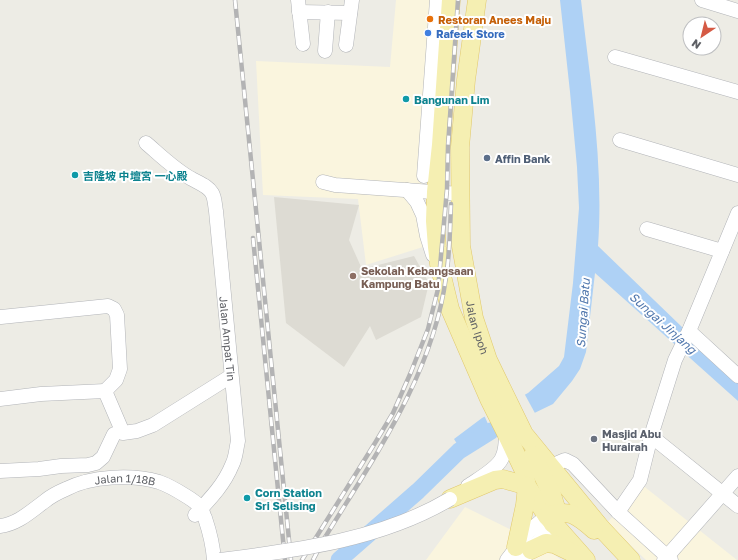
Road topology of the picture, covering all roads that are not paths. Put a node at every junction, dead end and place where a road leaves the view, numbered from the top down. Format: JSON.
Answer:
{"nodes":[{"id":1,"x":437,"y":0,"type":"edge"},
{"id":2,"x":451,"y":0,"type":"edge"},
{"id":3,"x":477,"y":0,"type":"edge"},
{"id":4,"x":702,"y":0,"type":"edge"},
{"id":5,"x":299,"y":6,"type":"edge"},
{"id":6,"x":351,"y":6,"type":"edge"},
{"id":7,"x":738,"y":11,"type":"edge"},
{"id":8,"x":328,"y":12,"type":"junction"},
{"id":9,"x":303,"y":44,"type":"dead end"},
{"id":10,"x":346,"y":45,"type":"dead end"},
{"id":11,"x":325,"y":51,"type":"dead end"},
{"id":12,"x":615,"y":57,"type":"dead end"},
{"id":13,"x":738,"y":92,"type":"edge"},
{"id":14,"x":620,"y":140,"type":"dead end"},
{"id":15,"x":146,"y":143,"type":"dead end"},
{"id":16,"x":441,"y":145,"type":"junction"},
{"id":17,"x":738,"y":175,"type":"edge"},
{"id":18,"x":424,"y":176,"type":"junction"},
{"id":19,"x":323,"y":182,"type":"dead end"},
{"id":20,"x":406,"y":190,"type":"junction"},
{"id":21,"x":436,"y":192,"type":"junction"},
{"id":22,"x":460,"y":194,"type":"junction"},
{"id":23,"x":738,"y":213,"type":"edge"},
{"id":24,"x":647,"y":229,"type":"dead end"},
{"id":25,"x":722,"y":251,"type":"junction"},
{"id":26,"x":450,"y":309,"type":"junction"},
{"id":27,"x":1,"y":317,"type":"dead end"},
{"id":28,"x":689,"y":332,"type":"junction"},
{"id":29,"x":231,"y":376,"type":"junction"},
{"id":30,"x":738,"y":376,"type":"edge"},
{"id":31,"x":105,"y":391,"type":"junction"},
{"id":32,"x":495,"y":395,"type":"junction"},
{"id":33,"x":0,"y":399,"type":"edge"},
{"id":34,"x":517,"y":431,"type":"junction"},
{"id":35,"x":114,"y":434,"type":"dead end"},
{"id":36,"x":651,"y":436,"type":"junction"},
{"id":37,"x":517,"y":457,"type":"junction"},
{"id":38,"x":551,"y":466,"type":"junction"},
{"id":39,"x":0,"y":471,"type":"edge"},
{"id":40,"x":738,"y":476,"type":"edge"},
{"id":41,"x":527,"y":486,"type":"junction"},
{"id":42,"x":723,"y":494,"type":"junction"},
{"id":43,"x":450,"y":499,"type":"junction"},
{"id":44,"x":738,"y":506,"type":"edge"},
{"id":45,"x":198,"y":511,"type":"junction"},
{"id":46,"x":618,"y":512,"type":"junction"},
{"id":47,"x":552,"y":517,"type":"junction"},
{"id":48,"x":0,"y":526,"type":"edge"},
{"id":49,"x":0,"y":531,"type":"edge"},
{"id":50,"x":519,"y":554,"type":"edge"},
{"id":51,"x":585,"y":559,"type":"edge"},
{"id":52,"x":668,"y":559,"type":"edge"},
{"id":53,"x":208,"y":560,"type":"edge"},
{"id":54,"x":214,"y":560,"type":"edge"},
{"id":55,"x":220,"y":560,"type":"edge"},
{"id":56,"x":628,"y":560,"type":"edge"},
{"id":57,"x":632,"y":560,"type":"edge"}],
"edges":[{"from":1,"to":18,"type":"street"},
{"from":2,"to":16,"type":"main road","name":"Jalan Ipoh"},
{"from":3,"to":22,"type":"main road","name":"Jalan Ipoh"},
{"from":4,"to":7,"type":"street"},
{"from":5,"to":8,"type":"street"},
{"from":5,"to":9,"type":"street"},
{"from":6,"to":8,"type":"street"},
{"from":6,"to":10,"type":"street"},
{"from":8,"to":11,"type":"street"},
{"from":12,"to":13,"type":"street"},
{"from":14,"to":17,"type":"street"},
{"from":15,"to":29,"type":"street","name":"Jalan Ampat Tin"},
{"from":16,"to":18,"type":"street"},
{"from":16,"to":21,"type":"main road","name":"Jalan Ipoh"},
{"from":18,"to":20,"type":"street"},
{"from":19,"to":20,"type":"street"},
{"from":20,"to":21,"type":"street"},
{"from":20,"to":26,"type":"street"},
{"from":21,"to":22,"type":"street"},
{"from":21,"to":26,"type":"main road","name":"Jalan Ipoh"},
{"from":22,"to":32,"type":"main road","name":"Jalan Ipoh"},
{"from":23,"to":25,"type":"street"},
{"from":24,"to":25,"type":"street"},
{"from":25,"to":28,"type":"street"},
{"from":26,"to":32,"type":"main road","name":"Jalan Ipoh"},
{"from":27,"to":31,"type":"street"},
{"from":28,"to":30,"type":"street"},
{"from":28,"to":36,"type":"street"},
{"from":29,"to":31,"type":"street"},
{"from":29,"to":45,"type":"street","name":"Jalan Ampat Tin"},
{"from":31,"to":33,"type":"street"},
{"from":32,"to":34,"type":"main road","name":"Jalan Ipoh"},
{"from":34,"to":37,"type":"main road"},
{"from":34,"to":38,"type":"main road","name":"Jalan Ipoh"},
{"from":34,"to":43,"type":"street"},
{"from":34,"to":47,"type":"main road"},
{"from":35,"to":39,"type":"street"},
{"from":36,"to":42,"type":"street"},
{"from":36,"to":46,"type":"street"},
{"from":37,"to":41,"type":"main road"},
{"from":37,"to":43,"type":"street"},
{"from":38,"to":46,"type":"street"},
{"from":38,"to":57,"type":"main road","name":"Jalan Ipoh"},
{"from":40,"to":42,"type":"street"},
{"from":41,"to":43,"type":"main road"},
{"from":41,"to":47,"type":"main road"},
{"from":41,"to":50,"type":"main road"},
{"from":42,"to":44,"type":"street"},
{"from":42,"to":52,"type":"street"},
{"from":43,"to":55,"type":"street","bridge":true},
{"from":45,"to":48,"type":"street","name":"Jalan 1/18B"},
{"from":45,"to":49,"type":"street","name":"Jalan 1/18B"},
{"from":45,"to":53,"type":"street","name":"Jalan 1/18B"},
{"from":45,"to":54,"type":"street"},
{"from":46,"to":52,"type":"street"},
{"from":47,"to":50,"type":"street"},
{"from":47,"to":51,"type":"main road"},
{"from":47,"to":56,"type":"main road"},
{"from":50,"to":51,"type":"main road"}]}
